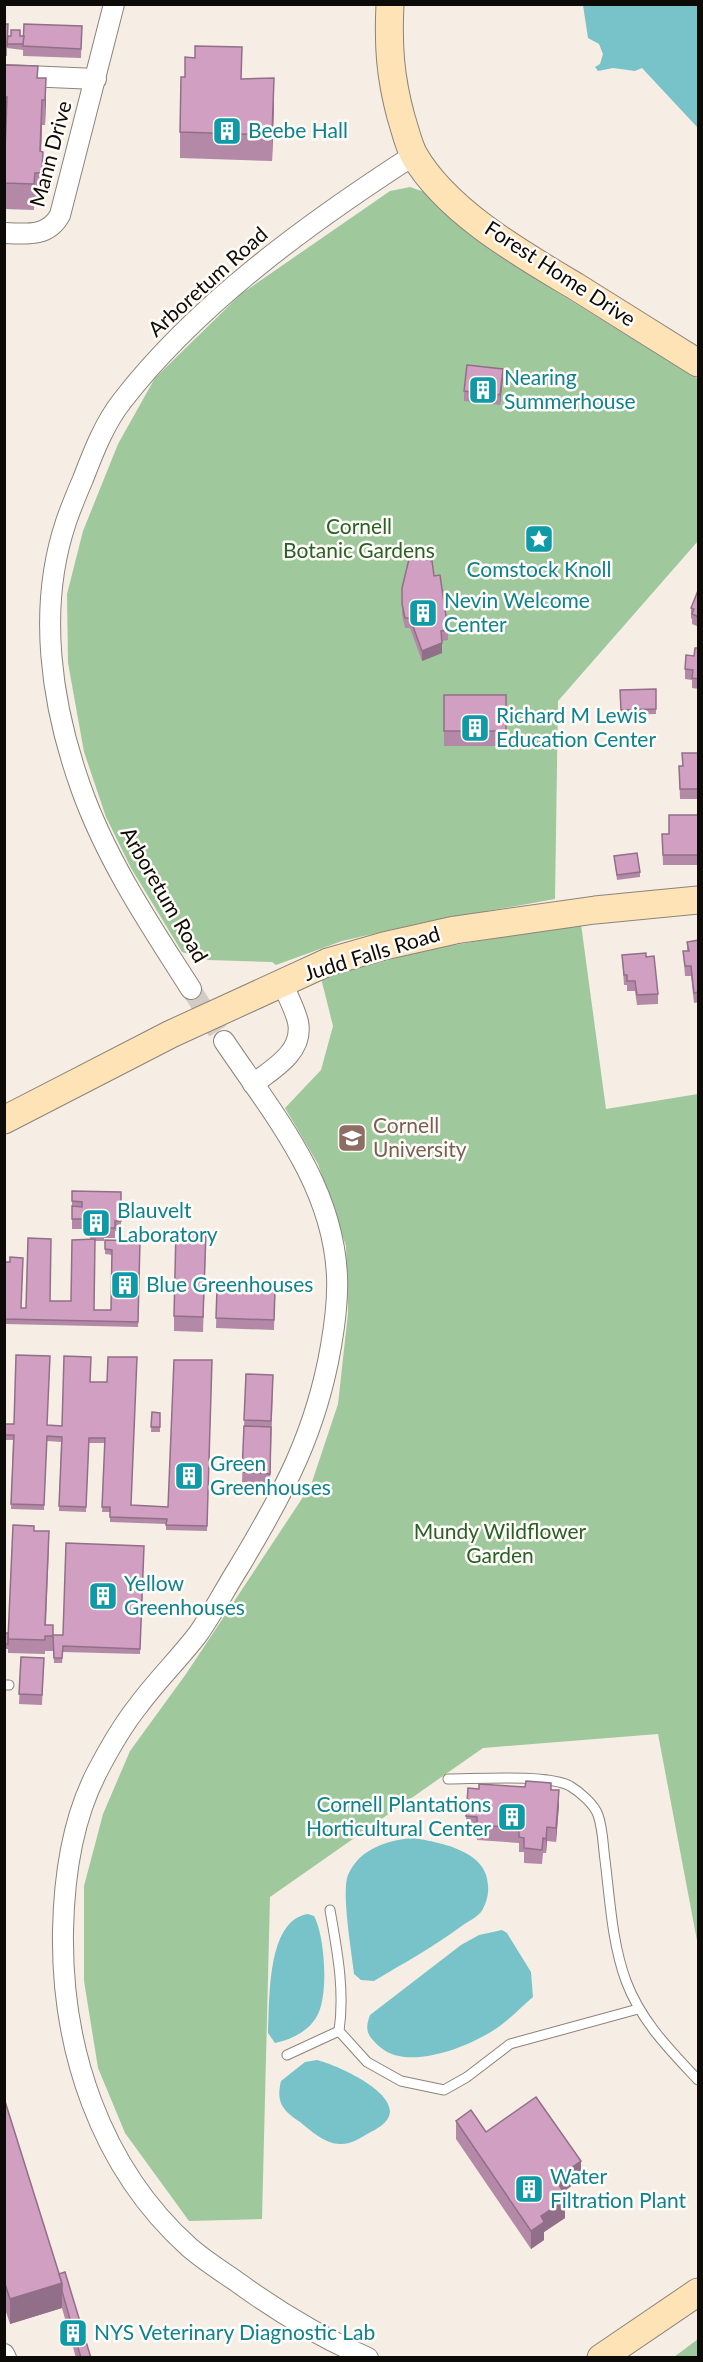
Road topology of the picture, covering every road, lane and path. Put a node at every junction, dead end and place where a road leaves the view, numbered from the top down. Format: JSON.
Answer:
{"nodes":[{"id":1,"x":114,"y":4,"type":"edge"},
{"id":2,"x":390,"y":4,"type":"edge"},
{"id":3,"x":4,"y":75,"type":"edge"},
{"id":4,"x":96,"y":79,"type":"junction"},
{"id":5,"x":414,"y":155,"type":"junction"},
{"id":6,"x":4,"y":233,"type":"edge"},
{"id":7,"x":699,"y":363,"type":"edge"},
{"id":8,"x":699,"y":900,"type":"edge"},
{"id":9,"x":282,"y":982,"type":"junction"},
{"id":10,"x":191,"y":989,"type":"tunnel mouth"},
{"id":11,"x":224,"y":1041,"type":"tunnel mouth"},
{"id":12,"x":253,"y":1084,"type":"junction"},
{"id":13,"x":4,"y":1120,"type":"edge"},
{"id":14,"x":447,"y":1779,"type":"dead end"},
{"id":15,"x":330,"y":1910,"type":"dead end"},
{"id":16,"x":638,"y":2009,"type":"junction"},
{"id":17,"x":339,"y":2031,"type":"junction"},
{"id":18,"x":286,"y":2055,"type":"dead end"},
{"id":19,"x":699,"y":2080,"type":"edge"},
{"id":20,"x":699,"y":2292,"type":"edge"},
{"id":21,"x":368,"y":2358,"type":"edge"},
{"id":22,"x":601,"y":2358,"type":"edge"}],
"edges":[{"from":1,"to":4,"type":"street","name":"Mann Drive"},
{"from":2,"to":5,"type":"street","name":"Forest Home Drive"},
{"from":3,"to":4,"type":"street","name":"Mann Drive"},
{"from":4,"to":6,"type":"street","name":"Mann Drive"},
{"from":5,"to":7,"type":"street","name":"Forest Home Drive"},
{"from":5,"to":10,"type":"street","name":"Arboretum Road"},
{"from":8,"to":9,"type":"street","name":"Judd Falls Road"},
{"from":9,"to":12,"type":"street"},
{"from":9,"to":13,"type":"street","name":"Judd Falls Road"},
{"from":11,"to":12,"type":"street"},
{"from":12,"to":21,"type":"street"},
{"from":14,"to":16,"type":"lane"},
{"from":15,"to":17,"type":"lane"},
{"from":16,"to":17,"type":"lane"},
{"from":16,"to":19,"type":"lane"},
{"from":17,"to":18,"type":"lane"},
{"from":20,"to":22,"type":"street"}]}
